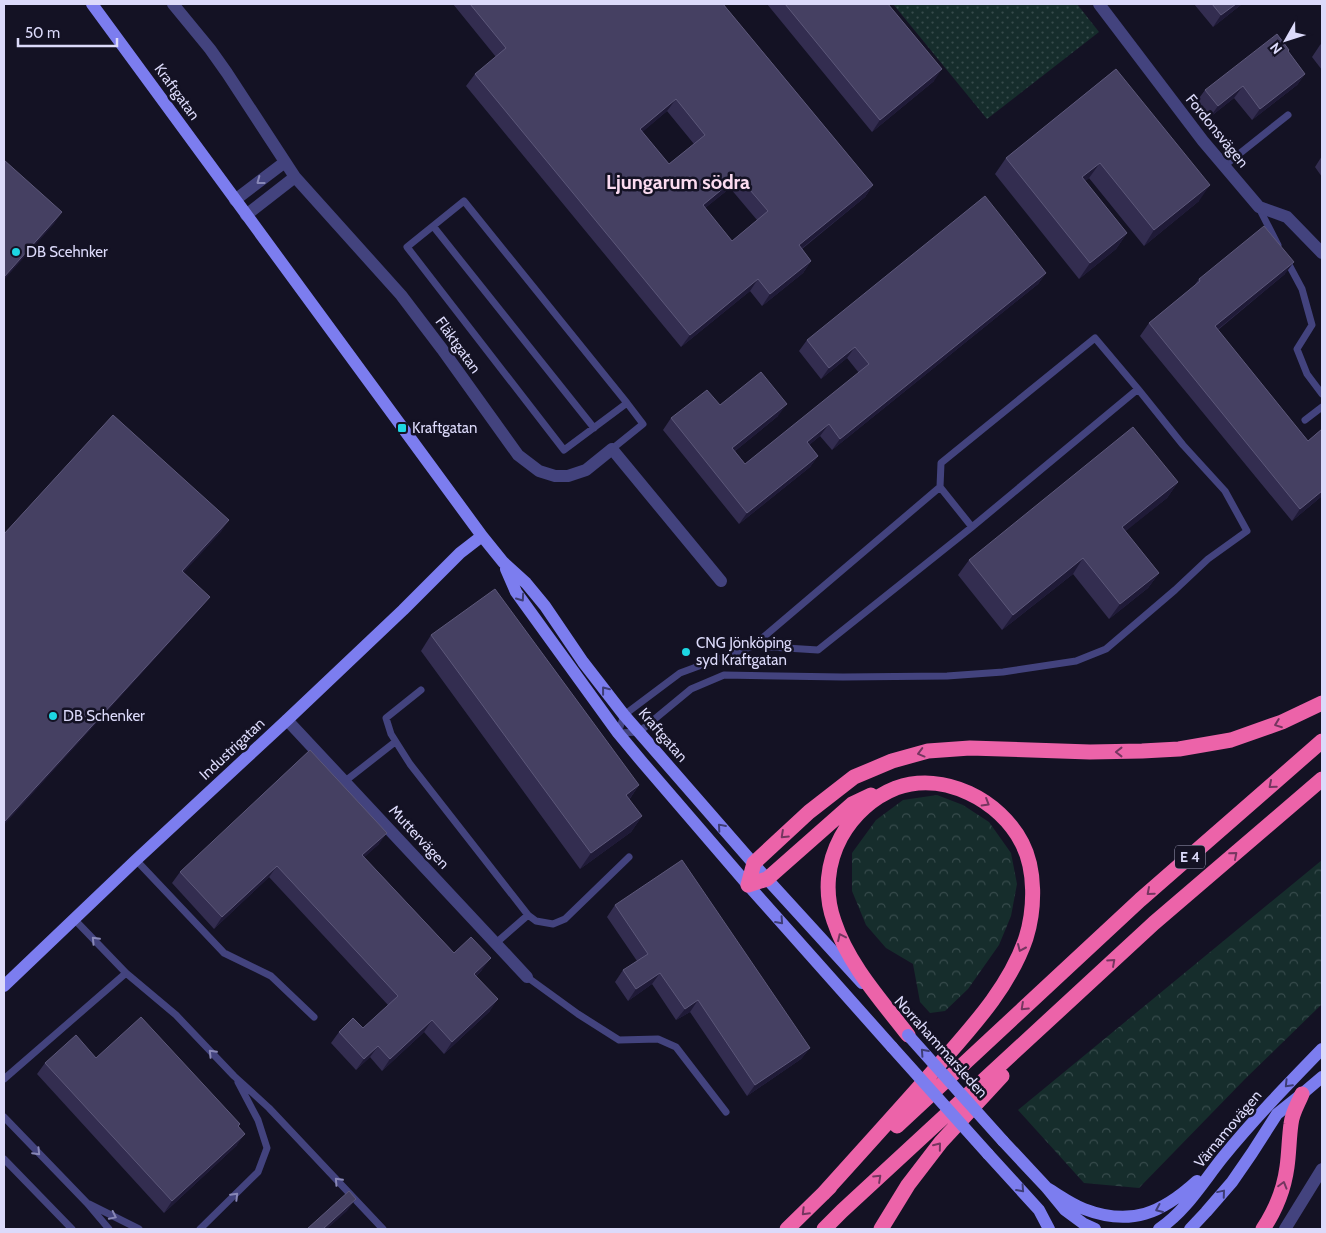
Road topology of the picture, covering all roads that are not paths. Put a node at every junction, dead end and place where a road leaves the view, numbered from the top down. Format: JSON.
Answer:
{"nodes":[{"id":1,"x":92,"y":4,"type":"edge"},
{"id":2,"x":173,"y":4,"type":"edge"},
{"id":3,"x":1104,"y":6,"type":"edge"},
{"id":4,"x":1288,"y":115,"type":"dead end"},
{"id":5,"x":285,"y":162,"type":"junction"},
{"id":6,"x":1224,"y":166,"type":"junction"},
{"id":7,"x":295,"y":177,"type":"junction"},
{"id":8,"x":235,"y":200,"type":"junction"},
{"id":9,"x":1259,"y":207,"type":"junction"},
{"id":10,"x":246,"y":215,"type":"junction"},
{"id":11,"x":433,"y":226,"type":"junction"},
{"id":12,"x":1280,"y":248,"type":"edge"},
{"id":13,"x":1322,"y":253,"type":"edge"},
{"id":14,"x":1284,"y":257,"type":"edge"},
{"id":15,"x":1138,"y":389,"type":"junction"},
{"id":16,"x":1322,"y":394,"type":"edge"},
{"id":17,"x":627,"y":403,"type":"junction"},
{"id":18,"x":1322,"y":407,"type":"edge"},
{"id":19,"x":1305,"y":420,"type":"dead end"},
{"id":20,"x":594,"y":428,"type":"junction"},
{"id":21,"x":612,"y":449,"type":"junction"},
{"id":22,"x":940,"y":487,"type":"junction"},
{"id":23,"x":972,"y":527,"type":"junction"},
{"id":24,"x":482,"y":536,"type":"junction"},
{"id":25,"x":503,"y":562,"type":"junction"},
{"id":26,"x":722,"y":581,"type":"dead end"},
{"id":27,"x":753,"y":646,"type":"junction"},
{"id":28,"x":421,"y":690,"type":"dead end"},
{"id":29,"x":1322,"y":703,"type":"edge"},
{"id":30,"x":624,"y":715,"type":"junction"},
{"id":31,"x":287,"y":720,"type":"junction"},
{"id":32,"x":618,"y":732,"type":"junction"},
{"id":33,"x":639,"y":732,"type":"junction"},
{"id":34,"x":1322,"y":741,"type":"edge"},
{"id":35,"x":395,"y":742,"type":"junction"},
{"id":36,"x":1322,"y":778,"type":"edge"},
{"id":37,"x":344,"y":782,"type":"junction"},
{"id":38,"x":896,"y":788,"type":"junction"},
{"id":39,"x":629,"y":857,"type":"dead end"},
{"id":40,"x":136,"y":860,"type":"junction"},
{"id":41,"x":754,"y":863,"type":"junction"},
{"id":42,"x":767,"y":880,"type":"junction"},
{"id":43,"x":748,"y":885,"type":"junction"},
{"id":44,"x":528,"y":915,"type":"junction"},
{"id":45,"x":74,"y":919,"type":"junction"},
{"id":46,"x":496,"y":943,"type":"junction"},
{"id":47,"x":126,"y":973,"type":"junction"},
{"id":48,"x":527,"y":977,"type":"joint"},
{"id":49,"x":4,"y":986,"type":"edge"},
{"id":50,"x":1076,"y":994,"type":"junction"},
{"id":51,"x":314,"y":1017,"type":"dead end"},
{"id":52,"x":908,"y":1035,"type":"junction"},
{"id":53,"x":1322,"y":1049,"type":"edge"},
{"id":54,"x":234,"y":1076,"type":"junction"},
{"id":55,"x":1322,"y":1077,"type":"edge"},
{"id":56,"x":4,"y":1079,"type":"edge"},
{"id":57,"x":1302,"y":1094,"type":"junction"},
{"id":58,"x":726,"y":1112,"type":"dead end"},
{"id":59,"x":4,"y":1117,"type":"edge"},
{"id":60,"x":1224,"y":1157,"type":"junction"},
{"id":61,"x":4,"y":1159,"type":"edge"},
{"id":62,"x":1322,"y":1169,"type":"edge"},
{"id":63,"x":1047,"y":1188,"type":"junction"},
{"id":64,"x":823,"y":1194,"type":"junction"},
{"id":65,"x":87,"y":1203,"type":"junction"},
{"id":66,"x":72,"y":1229,"type":"edge"},
{"id":67,"x":109,"y":1229,"type":"edge"},
{"id":68,"x":139,"y":1229,"type":"edge"},
{"id":69,"x":200,"y":1229,"type":"edge"},
{"id":70,"x":383,"y":1229,"type":"edge"},
{"id":71,"x":787,"y":1229,"type":"edge"},
{"id":72,"x":824,"y":1229,"type":"edge"},
{"id":73,"x":881,"y":1229,"type":"edge"},
{"id":74,"x":1049,"y":1229,"type":"edge"},
{"id":75,"x":1095,"y":1229,"type":"edge"},
{"id":76,"x":1159,"y":1229,"type":"edge"},
{"id":77,"x":1190,"y":1229,"type":"edge"},
{"id":78,"x":1263,"y":1229,"type":"edge"},
{"id":79,"x":1285,"y":1229,"type":"edge"}],
"edges":[{"from":1,"to":8,"type":"street","name":"Kraftgatan"},
{"from":2,"to":5,"type":"street","name":"Fläktgatan"},
{"from":3,"to":6,"type":"street","name":"Fordonsvägen"},
{"from":4,"to":6,"type":"lane"},
{"from":5,"to":7,"type":"street","name":"Fläktgatan"},
{"from":5,"to":8,"type":"street","one_way":true},
{"from":6,"to":9,"type":"street","name":"Fordonsvägen"},
{"from":7,"to":10,"type":"street"},
{"from":7,"to":21,"type":"street","name":"Fläktgatan"},
{"from":8,"to":10,"type":"street","name":"Kraftgatan"},
{"from":9,"to":12,"type":"lane"},
{"from":9,"to":13,"type":"street","name":"Fordonsvägen"},
{"from":10,"to":24,"type":"street","name":"Kraftgatan"},
{"from":11,"to":17,"type":"lane"},
{"from":11,"to":20,"type":"lane"},
{"from":11,"to":20,"type":"lane"},
{"from":14,"to":16,"type":"lane"},
{"from":15,"to":22,"type":"lane"},
{"from":15,"to":23,"type":"lane"},
{"from":15,"to":33,"type":"lane"},
{"from":17,"to":20,"type":"lane"},
{"from":17,"to":21,"type":"lane"},
{"from":18,"to":19,"type":"lane"},
{"from":21,"to":26,"type":"street"},
{"from":22,"to":23,"type":"lane"},
{"from":22,"to":27,"type":"lane"},
{"from":23,"to":27,"type":"lane"},
{"from":24,"to":25,"type":"street","name":"Kraftgatan"},
{"from":24,"to":31,"type":"street","name":"Industrigatan"},
{"from":30,"to":25,"type":"street","name":"Kraftgatan","one_way":true},
{"from":25,"to":32,"type":"street","name":"Kraftgatan","one_way":true},
{"from":27,"to":30,"type":"lane"},
{"from":28,"to":35,"type":"lane"},
{"from":29,"to":41,"type":"highway","one_way":true},
{"from":30,"to":32,"type":"lane"},
{"from":30,"to":33,"type":"street","name":"Kraftgatan"},
{"from":31,"to":37,"type":"street","name":"Muttervägen"},
{"from":31,"to":40,"type":"street","name":"Industrigatan"},
{"from":32,"to":33,"type":"lane"},
{"from":32,"to":43,"type":"street","name":"Kraftgatan"},
{"from":41,"to":33,"type":"street","name":"Kraftgatan","one_way":true},
{"from":34,"to":64,"type":"highway","number":"E 4","one_way":true},
{"from":35,"to":37,"type":"lane"},
{"from":35,"to":44,"type":"lane"},
{"from":50,"to":36,"type":"highway","number":"E 4","one_way":true},
{"from":37,"to":46,"type":"street","name":"Muttervägen"},
{"from":38,"to":42,"type":"highway"},
{"from":52,"to":38,"type":"highway","one_way":true},
{"from":38,"to":64,"type":"highway","one_way":true},
{"from":39,"to":44,"type":"lane"},
{"from":40,"to":45,"type":"street","name":"Industrigatan"},
{"from":40,"to":51,"type":"lane"},
{"from":41,"to":42,"type":"street","name":"Kraftgatan"},
{"from":41,"to":43,"type":"highway"},
{"from":42,"to":43,"type":"highway"},
{"from":42,"to":52,"type":"street","name":"Norrahammarsleden"},
{"from":43,"to":74,"type":"street","one_way":true,"bridge":true},
{"from":44,"to":46,"type":"lane"},
{"from":47,"to":45,"type":"lane","one_way":true},
{"from":45,"to":49,"type":"street","name":"Industrigatan"},
{"from":46,"to":48,"type":"street","name":"Muttervägen"},
{"from":54,"to":47,"type":"lane","one_way":true},
{"from":47,"to":56,"type":"lane"},
{"from":48,"to":58,"type":"lane"},
{"from":72,"to":50,"type":"highway","number":"E 4","one_way":true},
{"from":73,"to":50,"type":"highway","one_way":true},
{"from":63,"to":52,"type":"street","name":"Norrahammarsleden","one_way":true,"bridge":true},
{"from":53,"to":60,"type":"street","name":"Värnamovägen","one_way":true},
{"from":69,"to":54,"type":"lane","one_way":true},
{"from":70,"to":54,"type":"lane","one_way":true},
{"from":55,"to":57,"type":"street","name":"Värnamovägen"},
{"from":77,"to":57,"type":"street","name":"Värnamovägen","one_way":true},
{"from":78,"to":57,"type":"highway","one_way":true},
{"from":59,"to":65,"type":"lane","one_way":true},
{"from":60,"to":63,"type":"street","one_way":true},
{"from":60,"to":76,"type":"street","name":"Värnamovägen"},
{"from":61,"to":66,"type":"lane"},
{"from":62,"to":79,"type":"street"},
{"from":63,"to":75,"type":"street","name":"Norrahammarsleden"},
{"from":64,"to":71,"type":"highway","number":"E 4","one_way":true},
{"from":65,"to":67,"type":"lane"},
{"from":65,"to":68,"type":"lane","one_way":true}]}
